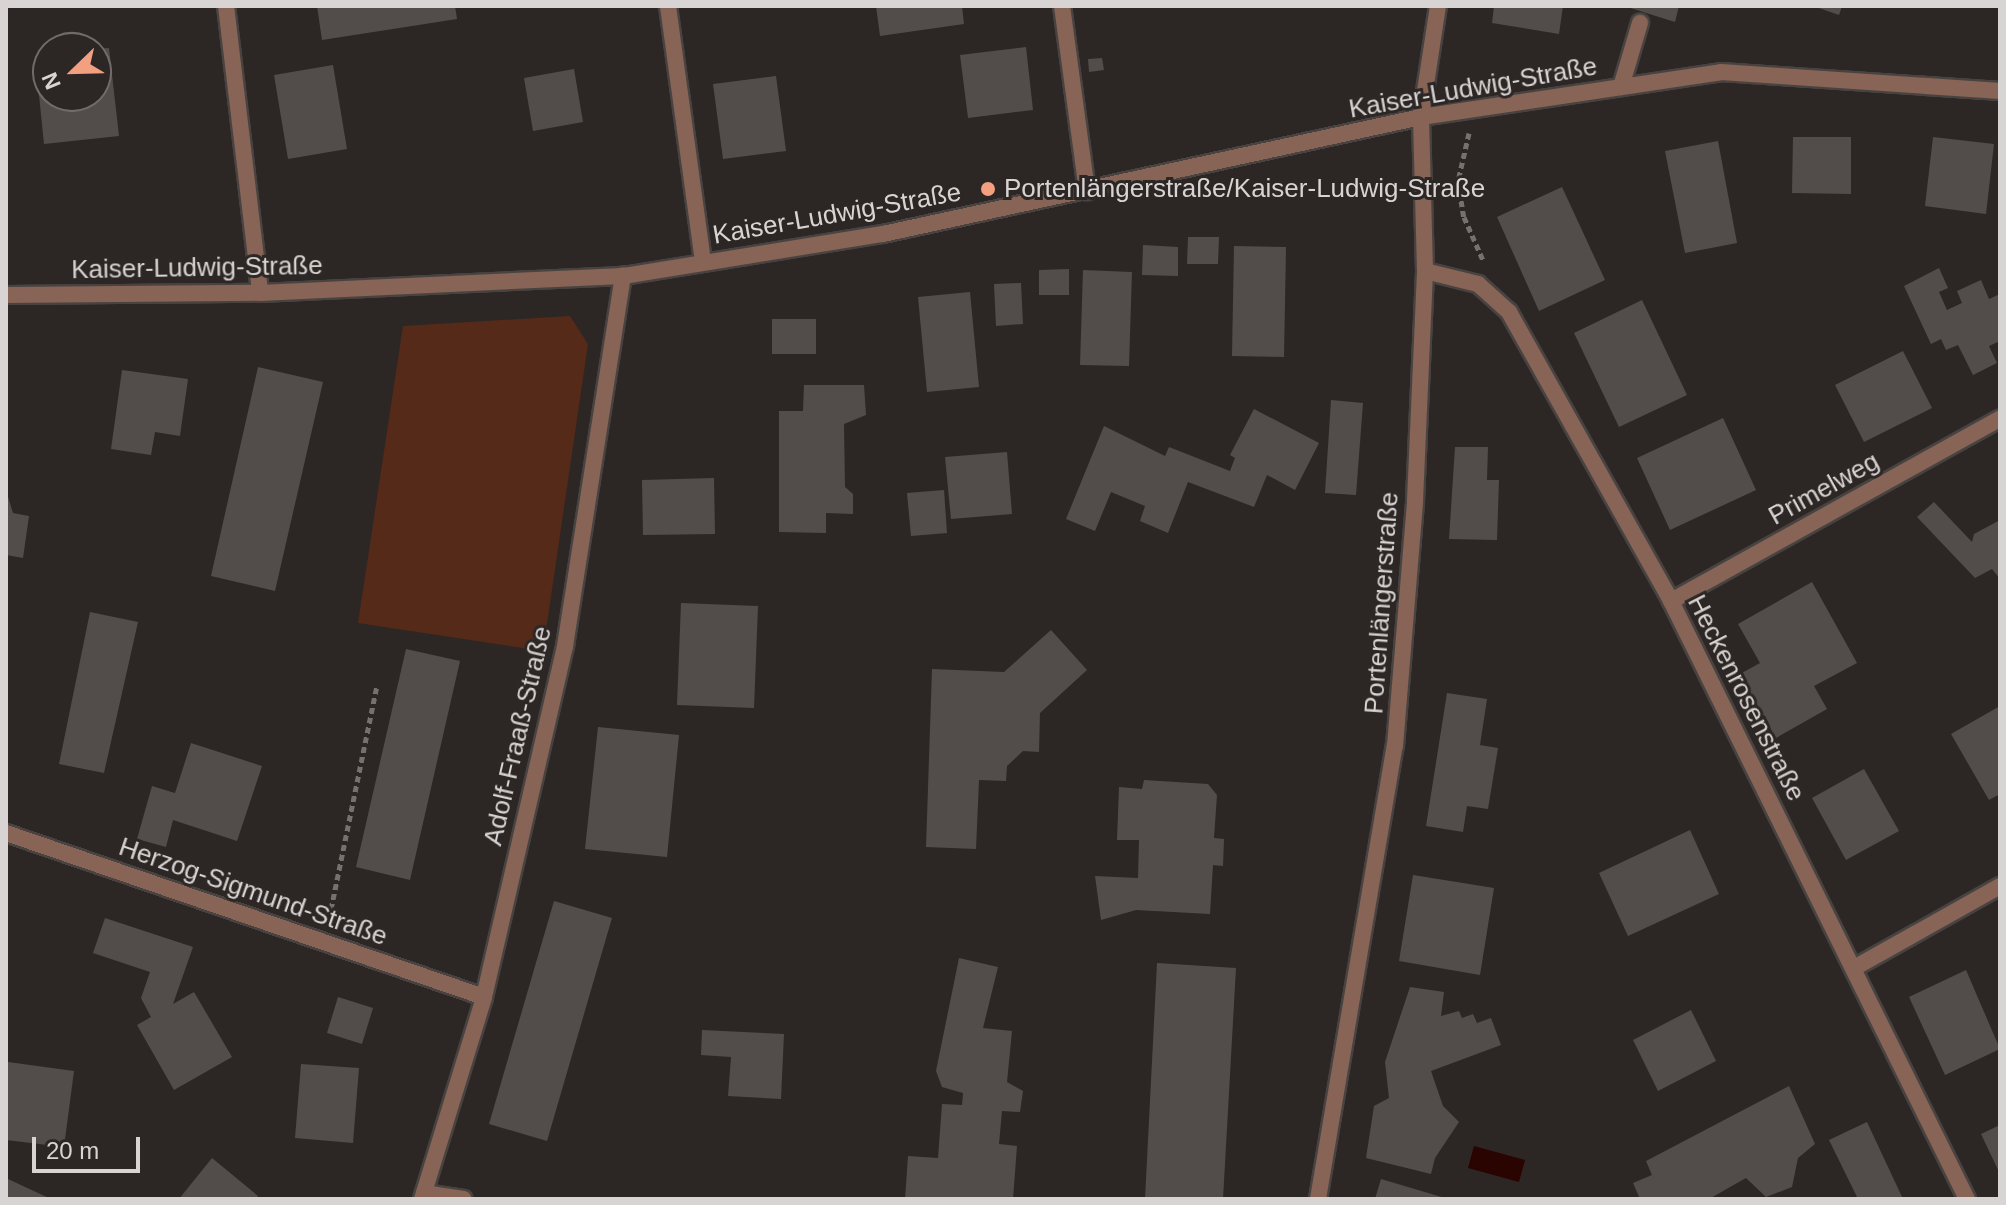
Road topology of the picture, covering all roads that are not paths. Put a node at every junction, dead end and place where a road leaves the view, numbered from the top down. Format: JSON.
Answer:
{"nodes":[{"id":1,"x":226,"y":6,"type":"edge"},
{"id":2,"x":668,"y":6,"type":"edge"},
{"id":3,"x":1062,"y":6,"type":"edge"},
{"id":4,"x":1438,"y":6,"type":"edge"},
{"id":5,"x":1640,"y":23,"type":"dead end"},
{"id":6,"x":1621,"y":87,"type":"junction"},
{"id":7,"x":2000,"y":91,"type":"edge"},
{"id":8,"x":1421,"y":117,"type":"junction"},
{"id":9,"x":1087,"y":191,"type":"junction"},
{"id":10,"x":703,"y":262,"type":"junction"},
{"id":11,"x":1425,"y":271,"type":"junction"},
{"id":12,"x":623,"y":276,"type":"junction"},
{"id":13,"x":260,"y":293,"type":"junction"},
{"id":14,"x":6,"y":295,"type":"edge"},
{"id":15,"x":2000,"y":419,"type":"edge"},
{"id":16,"x":1671,"y":601,"type":"junction"},
{"id":17,"x":6,"y":833,"type":"edge"},
{"id":18,"x":2000,"y":886,"type":"edge"},
{"id":19,"x":1854,"y":968,"type":"junction"},
{"id":20,"x":484,"y":997,"type":"junction"},
{"id":21,"x":423,"y":1196,"type":"edge"},
{"id":22,"x":464,"y":1199,"type":"edge"},
{"id":23,"x":1318,"y":1199,"type":"edge"},
{"id":24,"x":1967,"y":1199,"type":"edge"}],
"edges":[{"from":1,"to":13,"type":"street"},
{"from":2,"to":10,"type":"street"},
{"from":3,"to":9,"type":"street"},
{"from":4,"to":8,"type":"street","name":"Portenlängerstraße"},
{"from":5,"to":6,"type":"street"},
{"from":6,"to":7,"type":"street","name":"Kaiser-Ludwig-Straße"},
{"from":6,"to":8,"type":"street","name":"Kaiser-Ludwig-Straße"},
{"from":8,"to":9,"type":"street","name":"Kaiser-Ludwig-Straße"},
{"from":8,"to":11,"type":"street","name":"Portenlängerstraße"},
{"from":9,"to":10,"type":"street","name":"Kaiser-Ludwig-Straße"},
{"from":10,"to":12,"type":"street","name":"Kaiser-Ludwig-Straße"},
{"from":11,"to":16,"type":"street","name":"Heckenrosenstraße"},
{"from":11,"to":23,"type":"street","name":"Portenlängerstraße"},
{"from":12,"to":13,"type":"street","name":"Kaiser-Ludwig-Straße"},
{"from":12,"to":20,"type":"street","name":"Adolf-Fraaß-Straße"},
{"from":13,"to":14,"type":"street","name":"Kaiser-Ludwig-Straße"},
{"from":15,"to":16,"type":"street","name":"Primelweg"},
{"from":16,"to":19,"type":"street","name":"Heckenrosenstraße"},
{"from":17,"to":20,"type":"street","name":"Herzog-Sigmund-Straße"},
{"from":18,"to":19,"type":"street"},
{"from":19,"to":24,"type":"street","name":"Heckenrosenstraße"},
{"from":20,"to":21,"type":"street","name":"Adolf-Fraaß-Straße"},
{"from":21,"to":22,"type":"street"}]}
